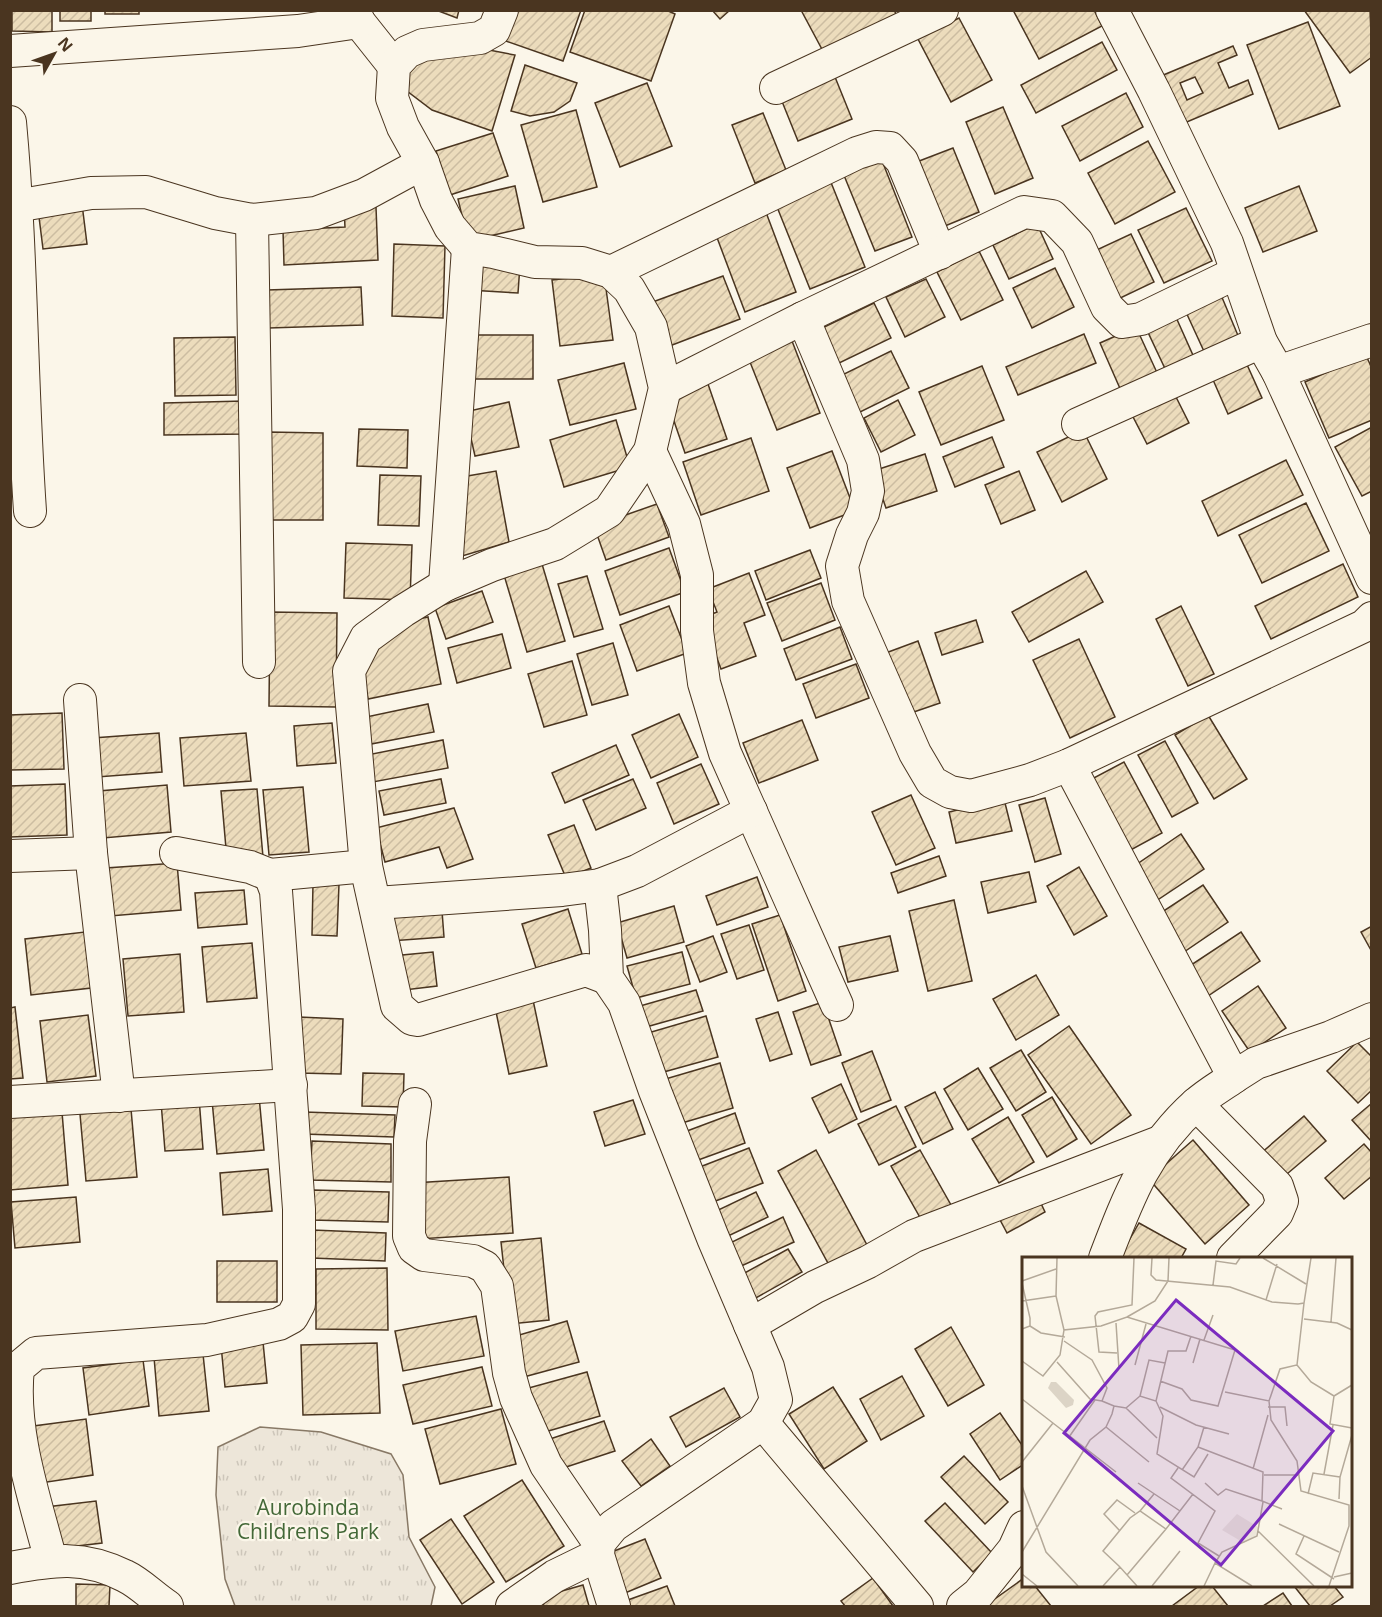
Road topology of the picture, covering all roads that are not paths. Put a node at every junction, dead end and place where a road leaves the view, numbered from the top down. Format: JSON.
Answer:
{"nodes":[{"id":1,"x":502,"y":10,"type":"edge"},
{"id":2,"x":942,"y":10,"type":"edge"},
{"id":3,"x":1112,"y":10,"type":"edge"},
{"id":4,"x":356,"y":16,"type":"edge"},
{"id":5,"x":10,"y":51,"type":"edge"},
{"id":6,"x":394,"y":66,"type":"junction"},
{"id":7,"x":776,"y":88,"type":"dead end"},
{"id":8,"x":10,"y":122,"type":"edge"},
{"id":9,"x":423,"y":163,"type":"junction"},
{"id":10,"x":14,"y":206,"type":"edge"},
{"id":11,"x":252,"y":220,"type":"junction"},
{"id":12,"x":468,"y":248,"type":"junction"},
{"id":13,"x":940,"y":253,"type":"junction"},
{"id":14,"x":611,"y":272,"type":"junction"},
{"id":15,"x":1236,"y":273,"type":"junction"},
{"id":16,"x":803,"y":318,"type":"junction"},
{"id":17,"x":1371,"y":340,"type":"edge"},
{"id":18,"x":1261,"y":342,"type":"junction"},
{"id":19,"x":1278,"y":372,"type":"junction"},
{"id":20,"x":665,"y":388,"type":"junction"},
{"id":21,"x":1078,"y":424,"type":"dead end"},
{"id":22,"x":650,"y":451,"type":"junction"},
{"id":23,"x":30,"y":512,"type":"dead end"},
{"id":24,"x":1371,"y":578,"type":"edge"},
{"id":25,"x":445,"y":585,"type":"junction"},
{"id":26,"x":1371,"y":618,"type":"edge"},
{"id":27,"x":259,"y":662,"type":"dead end"},
{"id":28,"x":80,"y":700,"type":"dead end"},
{"id":29,"x":1069,"y":765,"type":"junction"},
{"id":30,"x":751,"y":811,"type":"junction"},
{"id":31,"x":91,"y":853,"type":"junction"},
{"id":32,"x":176,"y":853,"type":"dead end"},
{"id":33,"x":10,"y":856,"type":"edge"},
{"id":34,"x":366,"y":866,"type":"junction"},
{"id":35,"x":270,"y":875,"type":"junction"},
{"id":36,"x":600,"y":885,"type":"junction"},
{"id":37,"x":376,"y":903,"type":"junction"},
{"id":38,"x":607,"y":978,"type":"junction"},
{"id":39,"x":837,"y":1005,"type":"dead end"},
{"id":40,"x":1371,"y":1019,"type":"edge"},
{"id":41,"x":1234,"y":1077,"type":"junction"},
{"id":42,"x":291,"y":1085,"type":"junction"},
{"id":43,"x":119,"y":1096,"type":"junction"},
{"id":44,"x":10,"y":1102,"type":"edge"},
{"id":45,"x":415,"y":1104,"type":"dead end"},
{"id":46,"x":1196,"y":1104,"type":"junction"},
{"id":47,"x":1160,"y":1142,"type":"junction"},
{"id":48,"x":1105,"y":1257,"type":"edge"},
{"id":49,"x":1234,"y":1257,"type":"edge"},
{"id":50,"x":750,"y":1325,"type":"junction"},
{"id":51,"x":763,"y":1423,"type":"junction"},
{"id":52,"x":1022,"y":1529,"type":"edge"},
{"id":53,"x":599,"y":1549,"type":"junction"},
{"id":54,"x":51,"y":1561,"type":"junction"},
{"id":55,"x":10,"y":1568,"type":"edge"},
{"id":56,"x":167,"y":1606,"type":"edge"},
{"id":57,"x":512,"y":1606,"type":"edge"},
{"id":58,"x":614,"y":1606,"type":"edge"},
{"id":59,"x":917,"y":1606,"type":"edge"},
{"id":60,"x":963,"y":1606,"type":"edge"}],
"edges":[{"from":1,"to":6,"type":"street"},
{"from":2,"to":7,"type":"street"},
{"from":3,"to":15,"type":"street"},
{"from":4,"to":5,"type":"street"},
{"from":4,"to":6,"type":"street"},
{"from":6,"to":9,"type":"street"},
{"from":8,"to":10,"type":"street"},
{"from":9,"to":11,"type":"street"},
{"from":9,"to":12,"type":"street"},
{"from":10,"to":11,"type":"street"},
{"from":10,"to":23,"type":"street"},
{"from":11,"to":27,"type":"street"},
{"from":12,"to":14,"type":"street"},
{"from":12,"to":25,"type":"street"},
{"from":13,"to":14,"type":"street"},
{"from":13,"to":15,"type":"street"},
{"from":13,"to":16,"type":"street"},
{"from":14,"to":20,"type":"street"},
{"from":15,"to":18,"type":"street"},
{"from":16,"to":20,"type":"street"},
{"from":16,"to":29,"type":"street"},
{"from":17,"to":19,"type":"street"},
{"from":18,"to":19,"type":"street"},
{"from":18,"to":21,"type":"street"},
{"from":19,"to":24,"type":"street"},
{"from":20,"to":22,"type":"street"},
{"from":22,"to":25,"type":"street"},
{"from":22,"to":30,"type":"street"},
{"from":25,"to":34,"type":"street"},
{"from":26,"to":29,"type":"street"},
{"from":28,"to":31,"type":"street"},
{"from":29,"to":41,"type":"street"},
{"from":30,"to":36,"type":"street"},
{"from":30,"to":39,"type":"street"},
{"from":31,"to":33,"type":"street"},
{"from":31,"to":43,"type":"street"},
{"from":32,"to":35,"type":"street"},
{"from":34,"to":35,"type":"street"},
{"from":34,"to":37,"type":"street"},
{"from":35,"to":42,"type":"street"},
{"from":36,"to":37,"type":"street"},
{"from":36,"to":38,"type":"street"},
{"from":37,"to":38,"type":"street"},
{"from":38,"to":50,"type":"street"},
{"from":40,"to":41,"type":"street"},
{"from":41,"to":46,"type":"street"},
{"from":42,"to":43,"type":"street"},
{"from":42,"to":54,"type":"street"},
{"from":43,"to":44,"type":"street"},
{"from":45,"to":53,"type":"street"},
{"from":46,"to":47,"type":"street"},
{"from":46,"to":49,"type":"street"},
{"from":47,"to":48,"type":"street"},
{"from":47,"to":50,"type":"street"},
{"from":50,"to":51,"type":"street"},
{"from":51,"to":53,"type":"street"},
{"from":51,"to":59,"type":"street"},
{"from":52,"to":60,"type":"street"},
{"from":53,"to":57,"type":"street"},
{"from":53,"to":58,"type":"street"},
{"from":54,"to":55,"type":"street"},
{"from":54,"to":56,"type":"street"}]}
